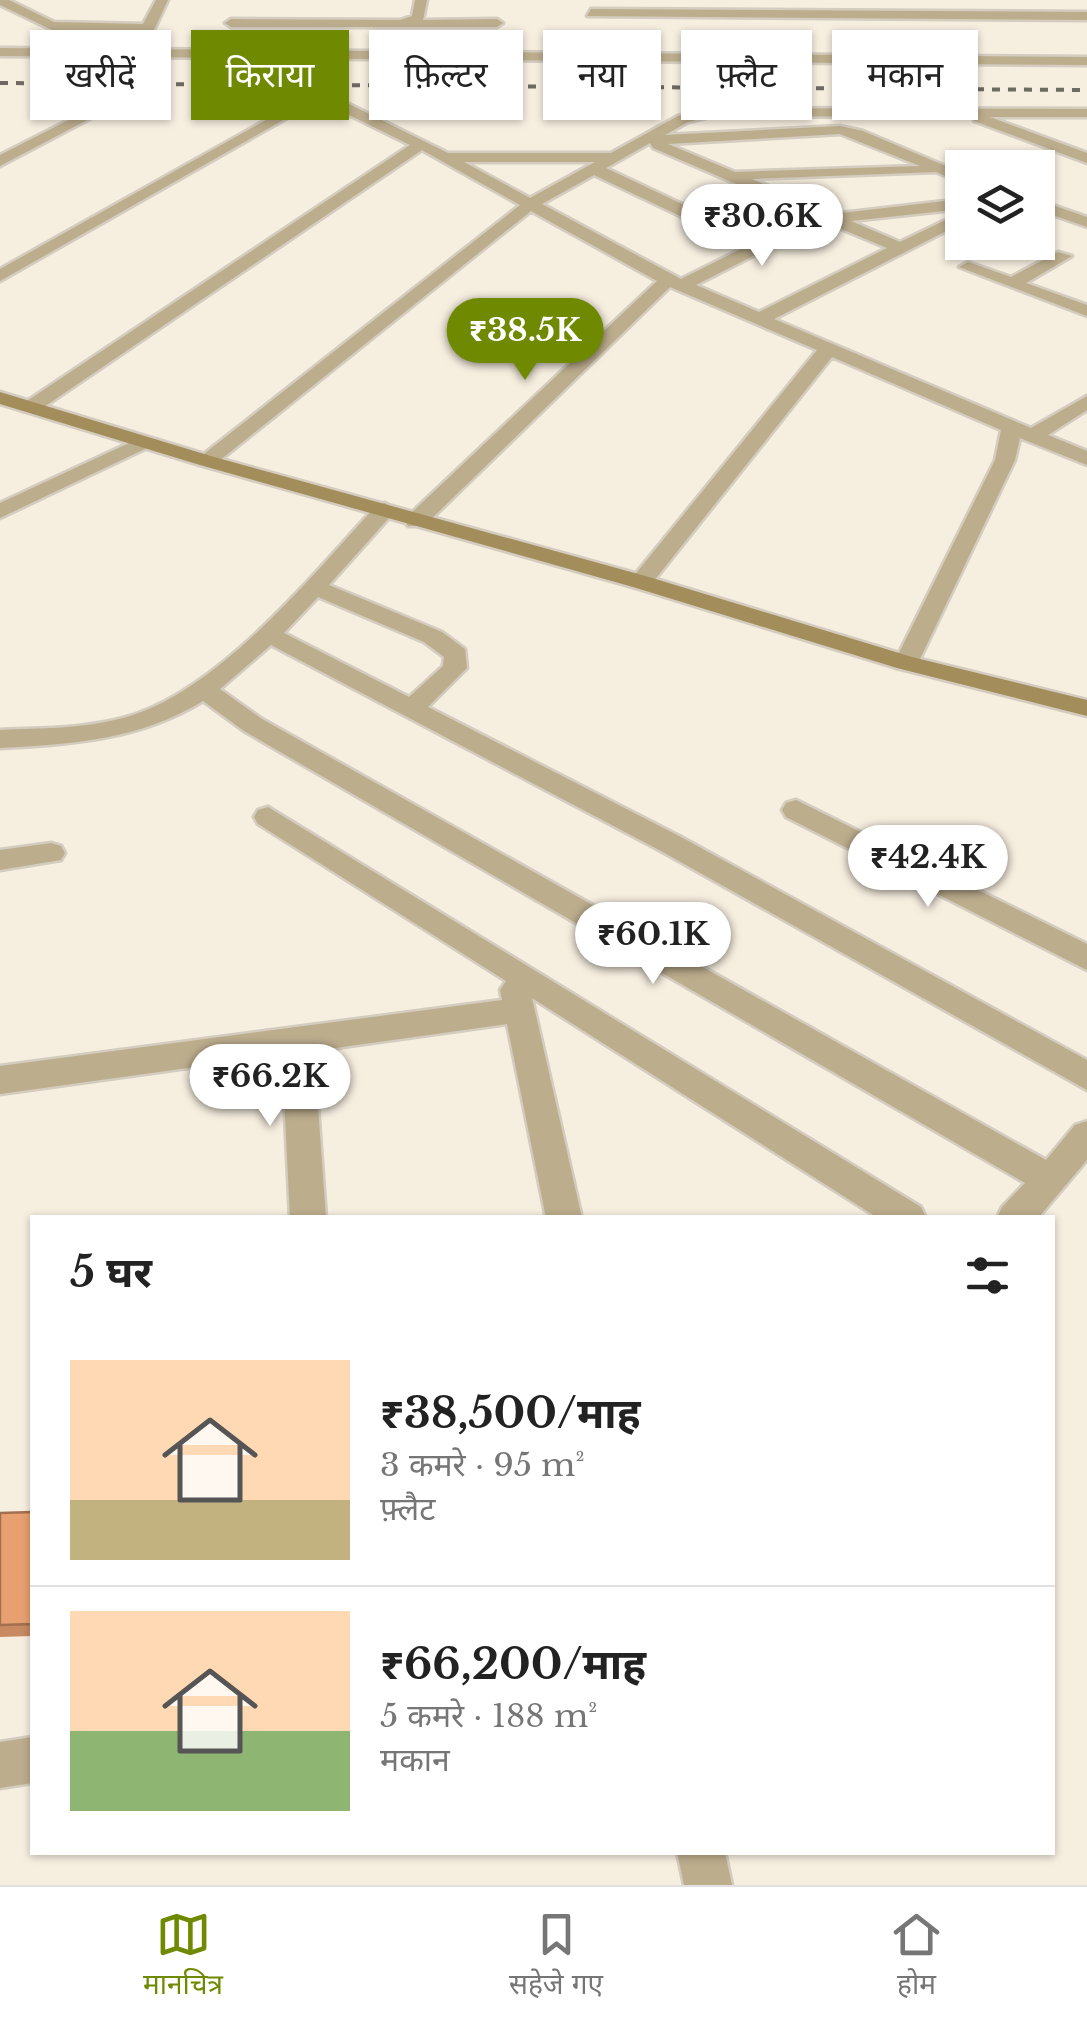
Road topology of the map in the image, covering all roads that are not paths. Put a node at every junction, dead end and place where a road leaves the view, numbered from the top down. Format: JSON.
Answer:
{"nodes":[{"id":1,"x":0,"y":0,"type":"edge"},
{"id":2,"x":162,"y":0,"type":"edge"},
{"id":3,"x":421,"y":0,"type":"edge"},
{"id":4,"x":797,"y":0,"type":"edge"},
{"id":5,"x":928,"y":0,"type":"edge"},
{"id":6,"x":986,"y":0,"type":"edge"},
{"id":7,"x":1042,"y":0,"type":"edge"},
{"id":8,"x":681,"y":7,"type":"edge"},
{"id":9,"x":748,"y":7,"type":"edge"},
{"id":10,"x":801,"y":14,"type":"junction"},
{"id":11,"x":937,"y":15,"type":"junction"},
{"id":12,"x":997,"y":16,"type":"junction"},
{"id":13,"x":1054,"y":16,"type":"junction"},
{"id":14,"x":1087,"y":16,"type":"edge"},
{"id":15,"x":17,"y":24,"type":"dead end"},
{"id":16,"x":401,"y":24,"type":"junction"},
{"id":17,"x":52,"y":26,"type":"junction"},
{"id":18,"x":592,"y":27,"type":"edge"},
{"id":19,"x":150,"y":28,"type":"joint"},
{"id":20,"x":228,"y":30,"type":"edge"},
{"id":21,"x":497,"y":30,"type":"edge"},
{"id":22,"x":946,"y":30,"type":"dead end"},
{"id":23,"x":523,"y":46,"type":"edge"},
{"id":24,"x":832,"y":48,"type":"edge"},
{"id":25,"x":0,"y":52,"type":"edge"},
{"id":26,"x":30,"y":52,"type":"edge"},
{"id":27,"x":978,"y":60,"type":"edge"},
{"id":28,"x":1087,"y":61,"type":"edge"},
{"id":29,"x":349,"y":109,"type":"edge"},
{"id":30,"x":832,"y":112,"type":"edge"},
{"id":31,"x":978,"y":112,"type":"edge"},
{"id":32,"x":1087,"y":113,"type":"edge"},
{"id":33,"x":978,"y":118,"type":"edge"},
{"id":34,"x":80,"y":120,"type":"edge"},
{"id":35,"x":275,"y":120,"type":"edge"},
{"id":36,"x":646,"y":140,"type":"junction"},
{"id":37,"x":421,"y":144,"type":"junction"},
{"id":38,"x":613,"y":157,"type":"junction"},
{"id":39,"x":447,"y":158,"type":"junction"},
{"id":40,"x":1087,"y":158,"type":"edge"},
{"id":41,"x":0,"y":161,"type":"edge"},
{"id":42,"x":593,"y":168,"type":"junction"},
{"id":43,"x":939,"y":170,"type":"junction"},
{"id":44,"x":945,"y":172,"type":"edge"},
{"id":45,"x":734,"y":175,"type":"junction"},
{"id":46,"x":1087,"y":202,"type":"edge"},
{"id":47,"x":532,"y":203,"type":"junction"},
{"id":48,"x":945,"y":206,"type":"edge"},
{"id":49,"x":1055,"y":212,"type":"edge"},
{"id":50,"x":1064,"y":215,"type":"junction"},
{"id":51,"x":826,"y":216,"type":"junction"},
{"id":52,"x":1087,"y":222,"type":"edge"},
{"id":53,"x":945,"y":226,"type":"edge"},
{"id":54,"x":756,"y":246,"type":"junction"},
{"id":55,"x":900,"y":248,"type":"junction"},
{"id":56,"x":1064,"y":256,"type":"dead end"},
{"id":57,"x":968,"y":267,"type":"dead end"},
{"id":58,"x":0,"y":276,"type":"edge"},
{"id":59,"x":674,"y":283,"type":"junction"},
{"id":60,"x":1012,"y":283,"type":"junction"},
{"id":61,"x":1087,"y":311,"type":"edge"},
{"id":62,"x":760,"y":318,"type":"junction"},
{"id":63,"x":828,"y":349,"type":"junction"},
{"id":64,"x":0,"y":398,"type":"edge"},
{"id":65,"x":1087,"y":402,"type":"edge"},
{"id":66,"x":31,"y":407,"type":"junction"},
{"id":67,"x":1022,"y":430,"type":"junction"},
{"id":68,"x":144,"y":442,"type":"junction"},
{"id":69,"x":1087,"y":458,"type":"edge"},
{"id":70,"x":206,"y":461,"type":"junction"},
{"id":71,"x":385,"y":510,"type":"junction"},
{"id":72,"x":0,"y":511,"type":"edge"},
{"id":73,"x":416,"y":521,"type":"junction"},
{"id":74,"x":641,"y":582,"type":"junction"},
{"id":75,"x":312,"y":586,"type":"junction"},
{"id":76,"x":266,"y":634,"type":"junction"},
{"id":77,"x":906,"y":663,"type":"junction"},
{"id":78,"x":205,"y":690,"type":"junction"},
{"id":79,"x":1087,"y":708,"type":"edge"},
{"id":80,"x":411,"y":709,"type":"junction"},
{"id":81,"x":7,"y":733,"type":"edge"},
{"id":82,"x":796,"y":810,"type":"dead end"},
{"id":83,"x":268,"y":816,"type":"dead end"},
{"id":84,"x":52,"y":853,"type":"dead end"},
{"id":85,"x":0,"y":860,"type":"edge"},
{"id":86,"x":1087,"y":958,"type":"edge"},
{"id":87,"x":510,"y":968,"type":"junction"},
{"id":88,"x":519,"y":1010,"type":"junction"},
{"id":89,"x":296,"y":1037,"type":"junction"},
{"id":90,"x":1087,"y":1076,"type":"edge"},
{"id":91,"x":0,"y":1080,"type":"edge"},
{"id":92,"x":1087,"y":1136,"type":"edge"},
{"id":93,"x":1051,"y":1180,"type":"junction"},
{"id":94,"x":308,"y":1215,"type":"edge"},
{"id":95,"x":563,"y":1215,"type":"edge"},
{"id":96,"x":903,"y":1215,"type":"edge"},
{"id":97,"x":1017,"y":1215,"type":"edge"},
{"id":98,"x":30,"y":1760,"type":"edge"},
{"id":99,"x":0,"y":1765,"type":"edge"},
{"id":100,"x":702,"y":1855,"type":"edge"},
{"id":101,"x":708,"y":1885,"type":"edge"}],
"edges":[{"from":1,"to":17,"type":"street"},
{"from":2,"to":19,"type":"street"},
{"from":3,"to":16,"type":"street"},
{"from":4,"to":10,"type":"street"},
{"from":5,"to":11,"type":"street"},
{"from":6,"to":12,"type":"street"},
{"from":7,"to":13,"type":"street"},
{"from":8,"to":9,"type":"street"},
{"from":8,"to":18,"type":"street"},
{"from":9,"to":10,"type":"street"},
{"from":10,"to":11,"type":"street"},
{"from":11,"to":12,"type":"street"},
{"from":11,"to":22,"type":"street"},
{"from":12,"to":13,"type":"street"},
{"from":13,"to":14,"type":"street"},
{"from":15,"to":17,"type":"street"},
{"from":16,"to":20,"type":"street"},
{"from":16,"to":21,"type":"street"},
{"from":17,"to":19,"type":"street"},
{"from":18,"to":23,"type":"street"},
{"from":18,"to":24,"type":"street"},
{"from":25,"to":26,"type":"street"},
{"from":27,"to":28,"type":"street"},
{"from":29,"to":37,"type":"street"},
{"from":30,"to":36,"type":"street"},
{"from":31,"to":32,"type":"street"},
{"from":33,"to":40,"type":"street"},
{"from":34,"to":41,"type":"street"},
{"from":35,"to":58,"type":"street"},
{"from":36,"to":38,"type":"street"},
{"from":36,"to":43,"type":"street"},
{"from":36,"to":45,"type":"street"},
{"from":37,"to":39,"type":"street"},
{"from":37,"to":66,"type":"street"},
{"from":38,"to":39,"type":"street"},
{"from":38,"to":42,"type":"street"},
{"from":39,"to":47,"type":"street"},
{"from":42,"to":47,"type":"street"},
{"from":42,"to":54,"type":"street"},
{"from":43,"to":44,"type":"street"},
{"from":43,"to":45,"type":"street"},
{"from":45,"to":51,"type":"street"},
{"from":46,"to":50,"type":"street"},
{"from":47,"to":59,"type":"street"},
{"from":47,"to":70,"type":"street"},
{"from":48,"to":51,"type":"street"},
{"from":49,"to":50,"type":"street"},
{"from":50,"to":52,"type":"street"},
{"from":51,"to":54,"type":"street"},
{"from":51,"to":55,"type":"street"},
{"from":53,"to":55,"type":"street"},
{"from":54,"to":59,"type":"street"},
{"from":55,"to":62,"type":"street"},
{"from":56,"to":60,"type":"street"},
{"from":57,"to":60,"type":"street"},
{"from":59,"to":62,"type":"street"},
{"from":59,"to":73,"type":"street"},
{"from":60,"to":61,"type":"street"},
{"from":62,"to":63,"type":"street"},
{"from":63,"to":67,"type":"street"},
{"from":63,"to":74,"type":"street"},
{"from":64,"to":66,"type":"street"},
{"from":65,"to":67,"type":"street"},
{"from":66,"to":68,"type":"street"},
{"from":67,"to":69,"type":"street"},
{"from":67,"to":77,"type":"street"},
{"from":68,"to":70,"type":"street"},
{"from":68,"to":72,"type":"street"},
{"from":70,"to":71,"type":"street"},
{"from":71,"to":73,"type":"street"},
{"from":71,"to":75,"type":"street"},
{"from":73,"to":74,"type":"street"},
{"from":74,"to":77,"type":"street"},
{"from":75,"to":76,"type":"street"},
{"from":75,"to":80,"type":"street"},
{"from":76,"to":78,"type":"street"},
{"from":76,"to":80,"type":"street"},
{"from":77,"to":79,"type":"street"},
{"from":78,"to":81,"type":"street"},
{"from":78,"to":93,"type":"street"},
{"from":80,"to":90,"type":"street"},
{"from":82,"to":86,"type":"street"},
{"from":83,"to":87,"type":"street"},
{"from":84,"to":85,"type":"street"},
{"from":87,"to":88,"type":"street"},
{"from":87,"to":96,"type":"street"},
{"from":88,"to":89,"type":"street"},
{"from":88,"to":95,"type":"street"},
{"from":89,"to":91,"type":"street"},
{"from":89,"to":94,"type":"street"},
{"from":92,"to":93,"type":"street"},
{"from":93,"to":97,"type":"street"},
{"from":98,"to":99,"type":"street"},
{"from":100,"to":101,"type":"street"}]}
